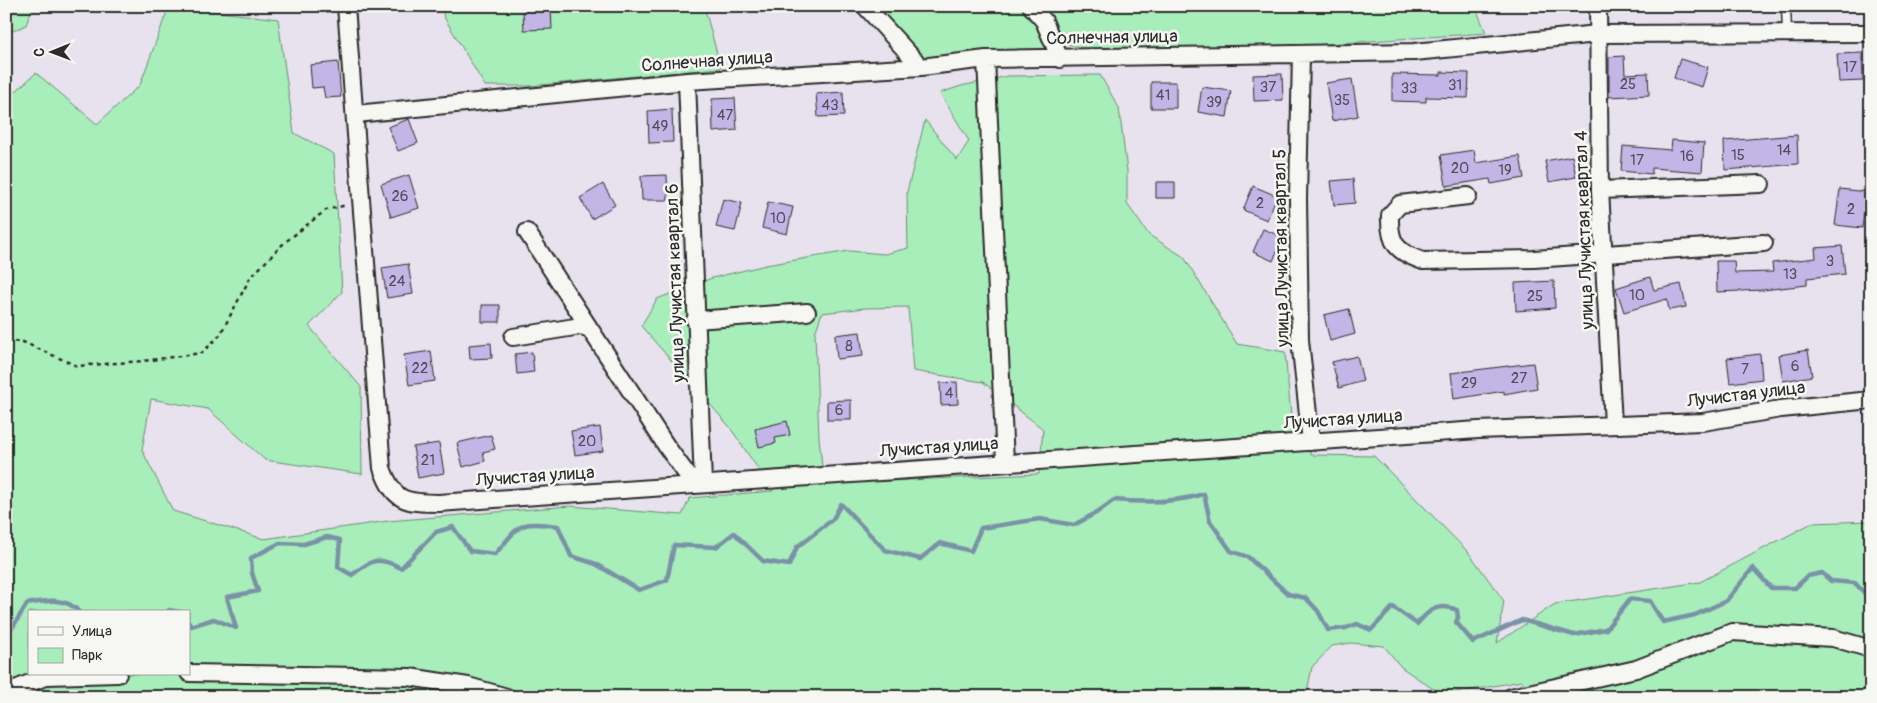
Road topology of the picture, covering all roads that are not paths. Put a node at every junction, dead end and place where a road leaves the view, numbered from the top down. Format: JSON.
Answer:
{"nodes":[{"id":1,"x":346,"y":6,"type":"edge"},
{"id":2,"x":865,"y":6,"type":"edge"},
{"id":3,"x":1031,"y":6,"type":"edge"},
{"id":4,"x":1598,"y":6,"type":"edge"},
{"id":5,"x":1786,"y":6,"type":"edge"},
{"id":6,"x":1787,"y":33,"type":"junction"},
{"id":7,"x":1871,"y":33,"type":"edge"},
{"id":8,"x":1598,"y":34,"type":"junction"},
{"id":9,"x":1301,"y":54,"type":"junction"},
{"id":10,"x":986,"y":59,"type":"junction"},
{"id":11,"x":1060,"y":59,"type":"junction"},
{"id":12,"x":921,"y":67,"type":"junction"},
{"id":13,"x":687,"y":82,"type":"junction"},
{"id":14,"x":356,"y":114,"type":"junction"},
{"id":15,"x":1761,"y":184,"type":"dead end"},
{"id":16,"x":1600,"y":190,"type":"junction"},
{"id":17,"x":1468,"y":196,"type":"dead end"},
{"id":18,"x":527,"y":232,"type":"dead end"},
{"id":19,"x":1764,"y":243,"type":"dead end"},
{"id":20,"x":1603,"y":253,"type":"junction"},
{"id":21,"x":807,"y":312,"type":"dead end"},
{"id":22,"x":695,"y":320,"type":"junction"},
{"id":23,"x":590,"y":329,"type":"junction"},
{"id":24,"x":512,"y":337,"type":"dead end"},
{"id":25,"x":1871,"y":400,"type":"edge"},
{"id":26,"x":1612,"y":424,"type":"junction"},
{"id":27,"x":1311,"y":442,"type":"junction"},
{"id":28,"x":1005,"y":462,"type":"junction"},
{"id":29,"x":699,"y":484,"type":"junction"},
{"id":30,"x":1871,"y":649,"type":"edge"},
{"id":31,"x":190,"y":673,"type":"edge"},
{"id":32,"x":47,"y":676,"type":"edge"},
{"id":33,"x":6,"y":693,"type":"edge"},
{"id":34,"x":507,"y":697,"type":"edge"},
{"id":35,"x":1511,"y":697,"type":"edge"}],
"edges":[{"from":1,"to":14,"type":"street","name":"Лучистая улица"},
{"from":2,"to":12,"type":"street"},
{"from":3,"to":11,"type":"street"},
{"from":4,"to":8,"type":"street","name":"улица Лучистая квартал 4"},
{"from":5,"to":6,"type":"lane"},
{"from":6,"to":7,"type":"street","name":"Солнечная улица"},
{"from":6,"to":8,"type":"street","name":"Солнечная улица"},
{"from":8,"to":9,"type":"street","name":"Солнечная улица"},
{"from":8,"to":16,"type":"street","name":"улица Лучистая квартал 4"},
{"from":9,"to":11,"type":"street","name":"Солнечная улица"},
{"from":9,"to":27,"type":"street","name":"улица Лучистая квартал 5"},
{"from":10,"to":11,"type":"street","name":"Солнечная улица"},
{"from":10,"to":12,"type":"street","name":"Солнечная улица"},
{"from":10,"to":28,"type":"street"},
{"from":12,"to":13,"type":"street","name":"Солнечная улица"},
{"from":13,"to":14,"type":"street","name":"Солнечная улица"},
{"from":13,"to":22,"type":"street","name":"улица Лучистая квартал 6"},
{"from":14,"to":29,"type":"street","name":"Лучистая улица"},
{"from":15,"to":16,"type":"street"},
{"from":16,"to":20,"type":"street","name":"улица Лучистая квартал 4"},
{"from":17,"to":20,"type":"street"},
{"from":18,"to":23,"type":"street"},
{"from":19,"to":20,"type":"street"},
{"from":20,"to":26,"type":"street","name":"улица Лучистая квартал 4"},
{"from":21,"to":22,"type":"street"},
{"from":22,"to":29,"type":"street","name":"улица Лучистая квартал 6"},
{"from":23,"to":24,"type":"street"},
{"from":23,"to":29,"type":"street"},
{"from":25,"to":26,"type":"street","name":"Лучистая улица"},
{"from":26,"to":27,"type":"street","name":"Лучистая улица"},
{"from":27,"to":28,"type":"street","name":"Лучистая улица"},
{"from":28,"to":29,"type":"street","name":"Лучистая улица"},
{"from":30,"to":35,"type":"street"},
{"from":31,"to":34,"type":"street"},
{"from":32,"to":33,"type":"street"}]}
